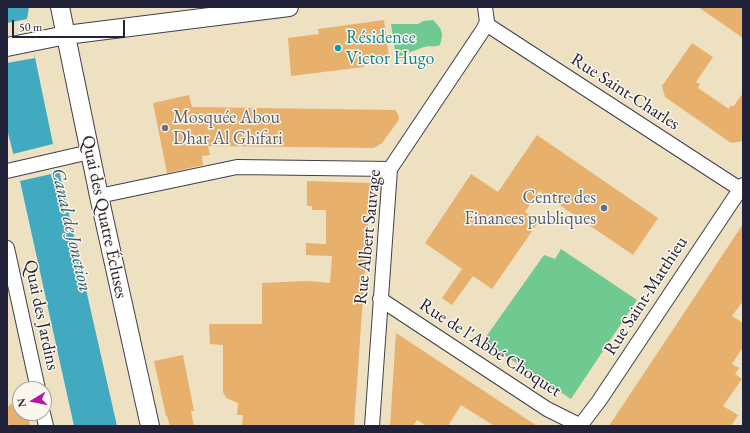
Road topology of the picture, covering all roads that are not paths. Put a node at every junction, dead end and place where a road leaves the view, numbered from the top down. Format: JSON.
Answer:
{"nodes":[{"id":1,"x":60,"y":7,"type":"edge"},
{"id":2,"x":289,"y":7,"type":"edge"},
{"id":3,"x":485,"y":7,"type":"edge"},
{"id":4,"x":486,"y":24,"type":"junction"},
{"id":5,"x":66,"y":35,"type":"junction"},
{"id":6,"x":7,"y":47,"type":"edge"},
{"id":7,"x":90,"y":152,"type":"junction"},
{"id":8,"x":390,"y":169,"type":"junction"},
{"id":9,"x":8,"y":170,"type":"edge"},
{"id":10,"x":742,"y":188,"type":"edge"},
{"id":11,"x":100,"y":196,"type":"junction"},
{"id":12,"x":7,"y":248,"type":"edge"},
{"id":13,"x":380,"y":299,"type":"junction"},
{"id":14,"x":36,"y":381,"type":"edge"},
{"id":15,"x":150,"y":426,"type":"edge"},
{"id":16,"x":372,"y":426,"type":"edge"},
{"id":17,"x":580,"y":426,"type":"edge"}],
"edges":[{"from":1,"to":5,"type":"main road","name":"Quai des Quatre Écluses"},
{"from":2,"to":5,"type":"main road"},
{"from":3,"to":4,"type":"street"},
{"from":4,"to":8,"type":"street","name":"Rue Albert Sauvage"},
{"from":4,"to":10,"type":"street","name":"Rue Saint-Charles"},
{"from":5,"to":6,"type":"main road"},
{"from":5,"to":7,"type":"main road","name":"Quai des Quatre Écluses"},
{"from":7,"to":9,"type":"street"},
{"from":7,"to":11,"type":"main road","name":"Quai des Quatre Écluses"},
{"from":8,"to":11,"type":"street"},
{"from":8,"to":13,"type":"street","name":"Rue Albert Sauvage"},
{"from":10,"to":17,"type":"street","name":"Rue Saint-Matthieu"},
{"from":11,"to":15,"type":"main road","name":"Quai des Quatre Écluses"},
{"from":12,"to":14,"type":"street","name":"Quai des Jardins"},
{"from":13,"to":16,"type":"street","name":"Rue Albert Sauvage"},
{"from":13,"to":17,"type":"street","name":"Rue de l'Abbé Choquet"}]}
